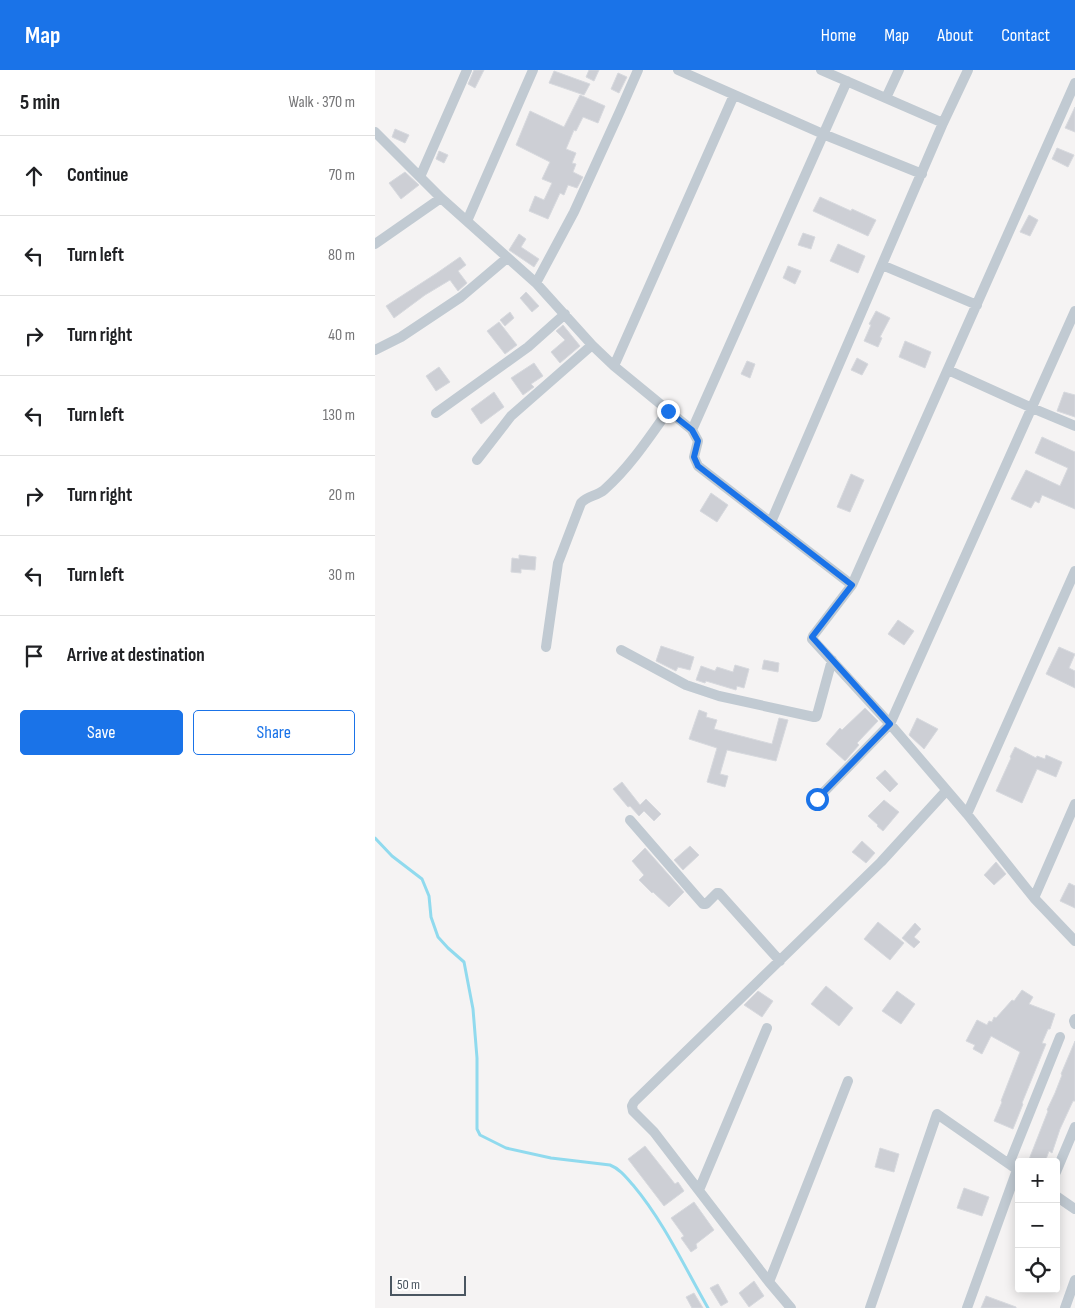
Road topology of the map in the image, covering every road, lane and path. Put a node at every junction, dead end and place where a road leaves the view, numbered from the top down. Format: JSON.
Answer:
{"nodes":[{"id":1,"x":467,"y":70,"type":"edge"},
{"id":2,"x":533,"y":70,"type":"edge"},
{"id":3,"x":638,"y":70,"type":"edge"},
{"id":4,"x":678,"y":70,"type":"edge"},
{"id":5,"x":821,"y":70,"type":"edge"},
{"id":6,"x":899,"y":70,"type":"edge"},
{"id":7,"x":968,"y":70,"type":"edge"},
{"id":8,"x":847,"y":81,"type":"junction"},
{"id":9,"x":1075,"y":83,"type":"edge"},
{"id":10,"x":734,"y":94,"type":"junction"},
{"id":11,"x":886,"y":98,"type":"junction"},
{"id":12,"x":943,"y":123,"type":"junction"},
{"id":13,"x":375,"y":132,"type":"edge"},
{"id":14,"x":823,"y":134,"type":"junction"},
{"id":15,"x":921,"y":174,"type":"junction"},
{"id":16,"x":420,"y":177,"type":"junction"},
{"id":17,"x":441,"y":198,"type":"junction"},
{"id":18,"x":467,"y":221,"type":"junction"},
{"id":19,"x":375,"y":244,"type":"edge"},
{"id":20,"x":507,"y":258,"type":"junction"},
{"id":21,"x":882,"y":265,"type":"junction"},
{"id":22,"x":536,"y":283,"type":"junction"},
{"id":23,"x":977,"y":305,"type":"junction"},
{"id":24,"x":1075,"y":311,"type":"edge"},
{"id":25,"x":565,"y":314,"type":"junction"},
{"id":26,"x":592,"y":345,"type":"junction"},
{"id":27,"x":375,"y":350,"type":"edge"},
{"id":28,"x":614,"y":366,"type":"junction"},
{"id":29,"x":948,"y":370,"type":"junction"},
{"id":30,"x":1032,"y":408,"type":"junction"},
{"id":31,"x":668,"y":411,"type":"junction"},
{"id":32,"x":436,"y":413,"type":"dead end"},
{"id":33,"x":1075,"y":426,"type":"edge"},
{"id":34,"x":692,"y":430,"type":"junction"},
{"id":35,"x":477,"y":460,"type":"dead end"},
{"id":36,"x":771,"y":522,"type":"junction"},
{"id":37,"x":1075,"y":571,"type":"edge"},
{"id":38,"x":852,"y":585,"type":"junction"},
{"id":39,"x":547,"y":647,"type":"dead end"},
{"id":40,"x":621,"y":650,"type":"dead end"},
{"id":41,"x":832,"y":660,"type":"junction"},
{"id":42,"x":890,"y":724,"type":"junction"},
{"id":43,"x":946,"y":791,"type":"junction"},
{"id":44,"x":817,"y":799,"type":"dead end"},
{"id":45,"x":1075,"y":804,"type":"edge"},
{"id":46,"x":967,"y":814,"type":"junction"},
{"id":47,"x":630,"y":820,"type":"dead end"},
{"id":48,"x":1034,"y":898,"type":"junction"},
{"id":49,"x":1075,"y":941,"type":"edge"},
{"id":50,"x":780,"y":961,"type":"junction"},
{"id":51,"x":1075,"y":1019,"type":"edge"},
{"id":52,"x":1075,"y":1024,"type":"edge"},
{"id":53,"x":767,"y":1028,"type":"dead end"},
{"id":54,"x":1059,"y":1037,"type":"dead end"},
{"id":55,"x":848,"y":1081,"type":"dead end"},
{"id":56,"x":1075,"y":1127,"type":"edge"},
{"id":57,"x":1018,"y":1158,"type":"edge"},
{"id":58,"x":1060,"y":1163,"type":"edge"},
{"id":59,"x":1015,"y":1168,"type":"edge"},
{"id":60,"x":699,"y":1190,"type":"junction"},
{"id":61,"x":1060,"y":1199,"type":"edge"},
{"id":62,"x":1075,"y":1209,"type":"edge"},
{"id":63,"x":1075,"y":1280,"type":"edge"},
{"id":64,"x":769,"y":1282,"type":"junction"},
{"id":65,"x":791,"y":1308,"type":"edge"},
{"id":66,"x":870,"y":1308,"type":"edge"},
{"id":67,"x":967,"y":1308,"type":"edge"},
{"id":68,"x":1065,"y":1308,"type":"edge"}],
"edges":[{"from":1,"to":16,"type":"street"},
{"from":2,"to":18,"type":"street"},
{"from":3,"to":22,"type":"street"},
{"from":4,"to":10,"type":"street"},
{"from":5,"to":8,"type":"street"},
{"from":6,"to":11,"type":"street"},
{"from":7,"to":12,"type":"street"},
{"from":8,"to":11,"type":"street"},
{"from":8,"to":14,"type":"street"},
{"from":9,"to":23,"type":"street"},
{"from":10,"to":14,"type":"street"},
{"from":10,"to":28,"type":"street"},
{"from":11,"to":12,"type":"street"},
{"from":12,"to":15,"type":"street"},
{"from":13,"to":16,"type":"street"},
{"from":14,"to":15,"type":"street"},
{"from":14,"to":34,"type":"street"},
{"from":15,"to":21,"type":"street"},
{"from":16,"to":17,"type":"street"},
{"from":17,"to":18,"type":"street"},
{"from":17,"to":19,"type":"street"},
{"from":18,"to":20,"type":"street"},
{"from":20,"to":22,"type":"street"},
{"from":20,"to":27,"type":"street"},
{"from":21,"to":23,"type":"street"},
{"from":21,"to":36,"type":"street"},
{"from":22,"to":25,"type":"street"},
{"from":23,"to":29,"type":"street"},
{"from":24,"to":30,"type":"street"},
{"from":25,"to":26,"type":"street"},
{"from":25,"to":32,"type":"street"},
{"from":26,"to":28,"type":"street"},
{"from":26,"to":35,"type":"street"},
{"from":28,"to":31,"type":"street"},
{"from":29,"to":30,"type":"street"},
{"from":29,"to":38,"type":"street"},
{"from":30,"to":33,"type":"street"},
{"from":30,"to":42,"type":"street"},
{"from":31,"to":34,"type":"street"},
{"from":31,"to":39,"type":"street"},
{"from":34,"to":36,"type":"street"},
{"from":36,"to":38,"type":"street"},
{"from":37,"to":46,"type":"street"},
{"from":38,"to":41,"type":"street"},
{"from":40,"to":41,"type":"street"},
{"from":41,"to":42,"type":"street"},
{"from":42,"to":43,"type":"street"},
{"from":42,"to":44,"type":"street"},
{"from":43,"to":46,"type":"street"},
{"from":43,"to":50,"type":"street"},
{"from":45,"to":48,"type":"street"},
{"from":46,"to":48,"type":"street"},
{"from":47,"to":50,"type":"street"},
{"from":48,"to":49,"type":"street"},
{"from":50,"to":60,"type":"street"},
{"from":51,"to":52,"type":"street"},
{"from":53,"to":60,"type":"street"},
{"from":54,"to":57,"type":"street"},
{"from":55,"to":64,"type":"street"},
{"from":56,"to":58,"type":"street"},
{"from":59,"to":66,"type":"street"},
{"from":59,"to":67,"type":"street"},
{"from":60,"to":64,"type":"street"},
{"from":61,"to":62,"type":"street"},
{"from":63,"to":68,"type":"street"},
{"from":64,"to":65,"type":"street"}]}
